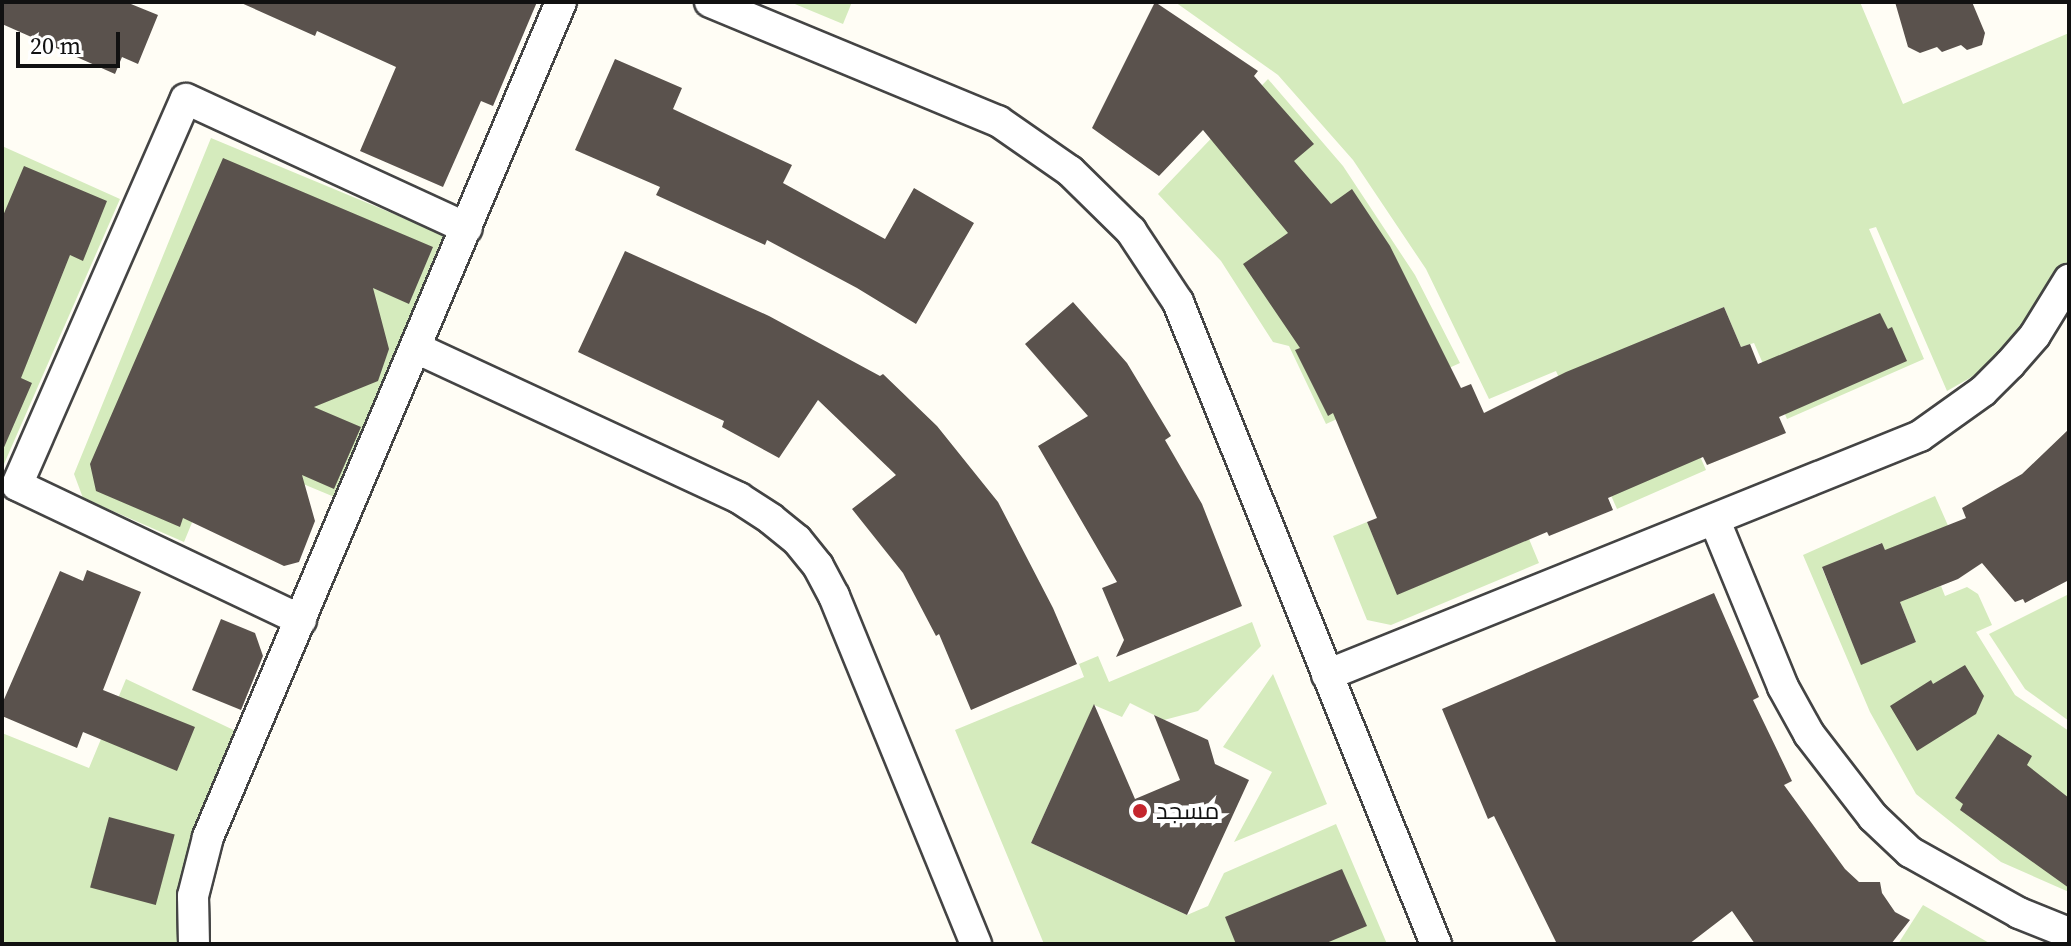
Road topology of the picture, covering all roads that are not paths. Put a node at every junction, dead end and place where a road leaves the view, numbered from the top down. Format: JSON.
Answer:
{"nodes":[{"id":1,"x":561,"y":2,"type":"edge"},
{"id":2,"x":710,"y":2,"type":"edge"},
{"id":3,"x":467,"y":228,"type":"junction"},
{"id":4,"x":2069,"y":280,"type":"edge"},
{"id":5,"x":416,"y":348,"type":"junction"},
{"id":6,"x":1715,"y":521,"type":"junction"},
{"id":7,"x":301,"y":620,"type":"junction"},
{"id":8,"x":1327,"y":675,"type":"junction"},
{"id":9,"x":2069,"y":933,"type":"edge"},
{"id":10,"x":194,"y":944,"type":"edge"},
{"id":11,"x":976,"y":944,"type":"edge"},
{"id":12,"x":1436,"y":944,"type":"edge"}],
"edges":[{"from":1,"to":3,"type":"street"},
{"from":2,"to":8,"type":"street"},
{"from":3,"to":5,"type":"street"},
{"from":3,"to":7,"type":"street"},
{"from":4,"to":6,"type":"street"},
{"from":5,"to":7,"type":"street"},
{"from":5,"to":11,"type":"street"},
{"from":6,"to":8,"type":"street"},
{"from":6,"to":9,"type":"street"},
{"from":7,"to":10,"type":"street"},
{"from":8,"to":12,"type":"street"}]}
